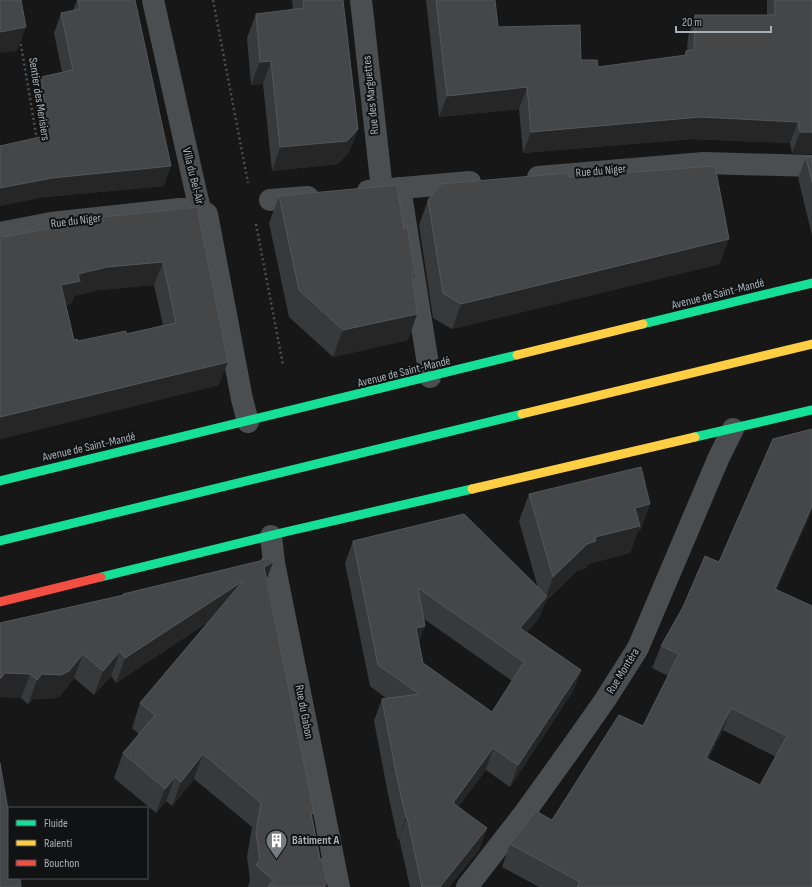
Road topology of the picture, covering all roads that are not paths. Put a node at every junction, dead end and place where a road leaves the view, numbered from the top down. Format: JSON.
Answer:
{"nodes":[{"id":1,"x":154,"y":0,"type":"edge"},
{"id":2,"x":361,"y":0,"type":"edge"},
{"id":3,"x":812,"y":166,"type":"edge"},
{"id":4,"x":517,"y":178,"type":"edge"},
{"id":5,"x":486,"y":181,"type":"edge"},
{"id":6,"x":391,"y":189,"type":"junction"},
{"id":7,"x":352,"y":193,"type":"edge"},
{"id":8,"x":330,"y":195,"type":"edge"},
{"id":9,"x":270,"y":200,"type":"dead end"},
{"id":10,"x":200,"y":209,"type":"junction"},
{"id":11,"x":0,"y":233,"type":"edge"},
{"id":12,"x":812,"y":283,"type":"edge"},
{"id":13,"x":812,"y":344,"type":"edge"},
{"id":14,"x":430,"y":378,"type":"junction"},
{"id":15,"x":812,"y":410,"type":"edge"},
{"id":16,"x":248,"y":422,"type":"junction"},
{"id":17,"x":733,"y":429,"type":"junction"},
{"id":18,"x":0,"y":481,"type":"edge"},
{"id":19,"x":271,"y":536,"type":"junction"},
{"id":20,"x":0,"y":541,"type":"edge"},
{"id":21,"x":0,"y":602,"type":"edge"},
{"id":22,"x":338,"y":887,"type":"edge"},
{"id":23,"x":467,"y":887,"type":"edge"}],
"edges":[{"from":1,"to":10,"type":"street","name":"Villa du Bel-Air"},
{"from":2,"to":6,"type":"street","name":"Rue des Marguettes"},
{"from":3,"to":4,"type":"street","name":"Rue du Niger"},
{"from":5,"to":6,"type":"street"},
{"from":6,"to":7,"type":"street"},
{"from":6,"to":14,"type":"street","name":"Rue des Marguettes"},
{"from":8,"to":9,"type":"street"},
{"from":10,"to":11,"type":"street","name":"Rue du Niger"},
{"from":10,"to":16,"type":"street","name":"Villa du Bel-Air"},
{"from":12,"to":14,"type":"street","name":"Avenue de Saint-Mandé"},
{"from":13,"to":20,"type":"street"},
{"from":14,"to":16,"type":"street","name":"Avenue de Saint-Mandé"},
{"from":15,"to":17,"type":"street"},
{"from":16,"to":18,"type":"street","name":"Avenue de Saint-Mandé"},
{"from":17,"to":19,"type":"street"},
{"from":17,"to":23,"type":"street","name":"Rue Montéra"},
{"from":19,"to":21,"type":"street"},
{"from":19,"to":22,"type":"street","name":"Rue du Gabon"}]}
